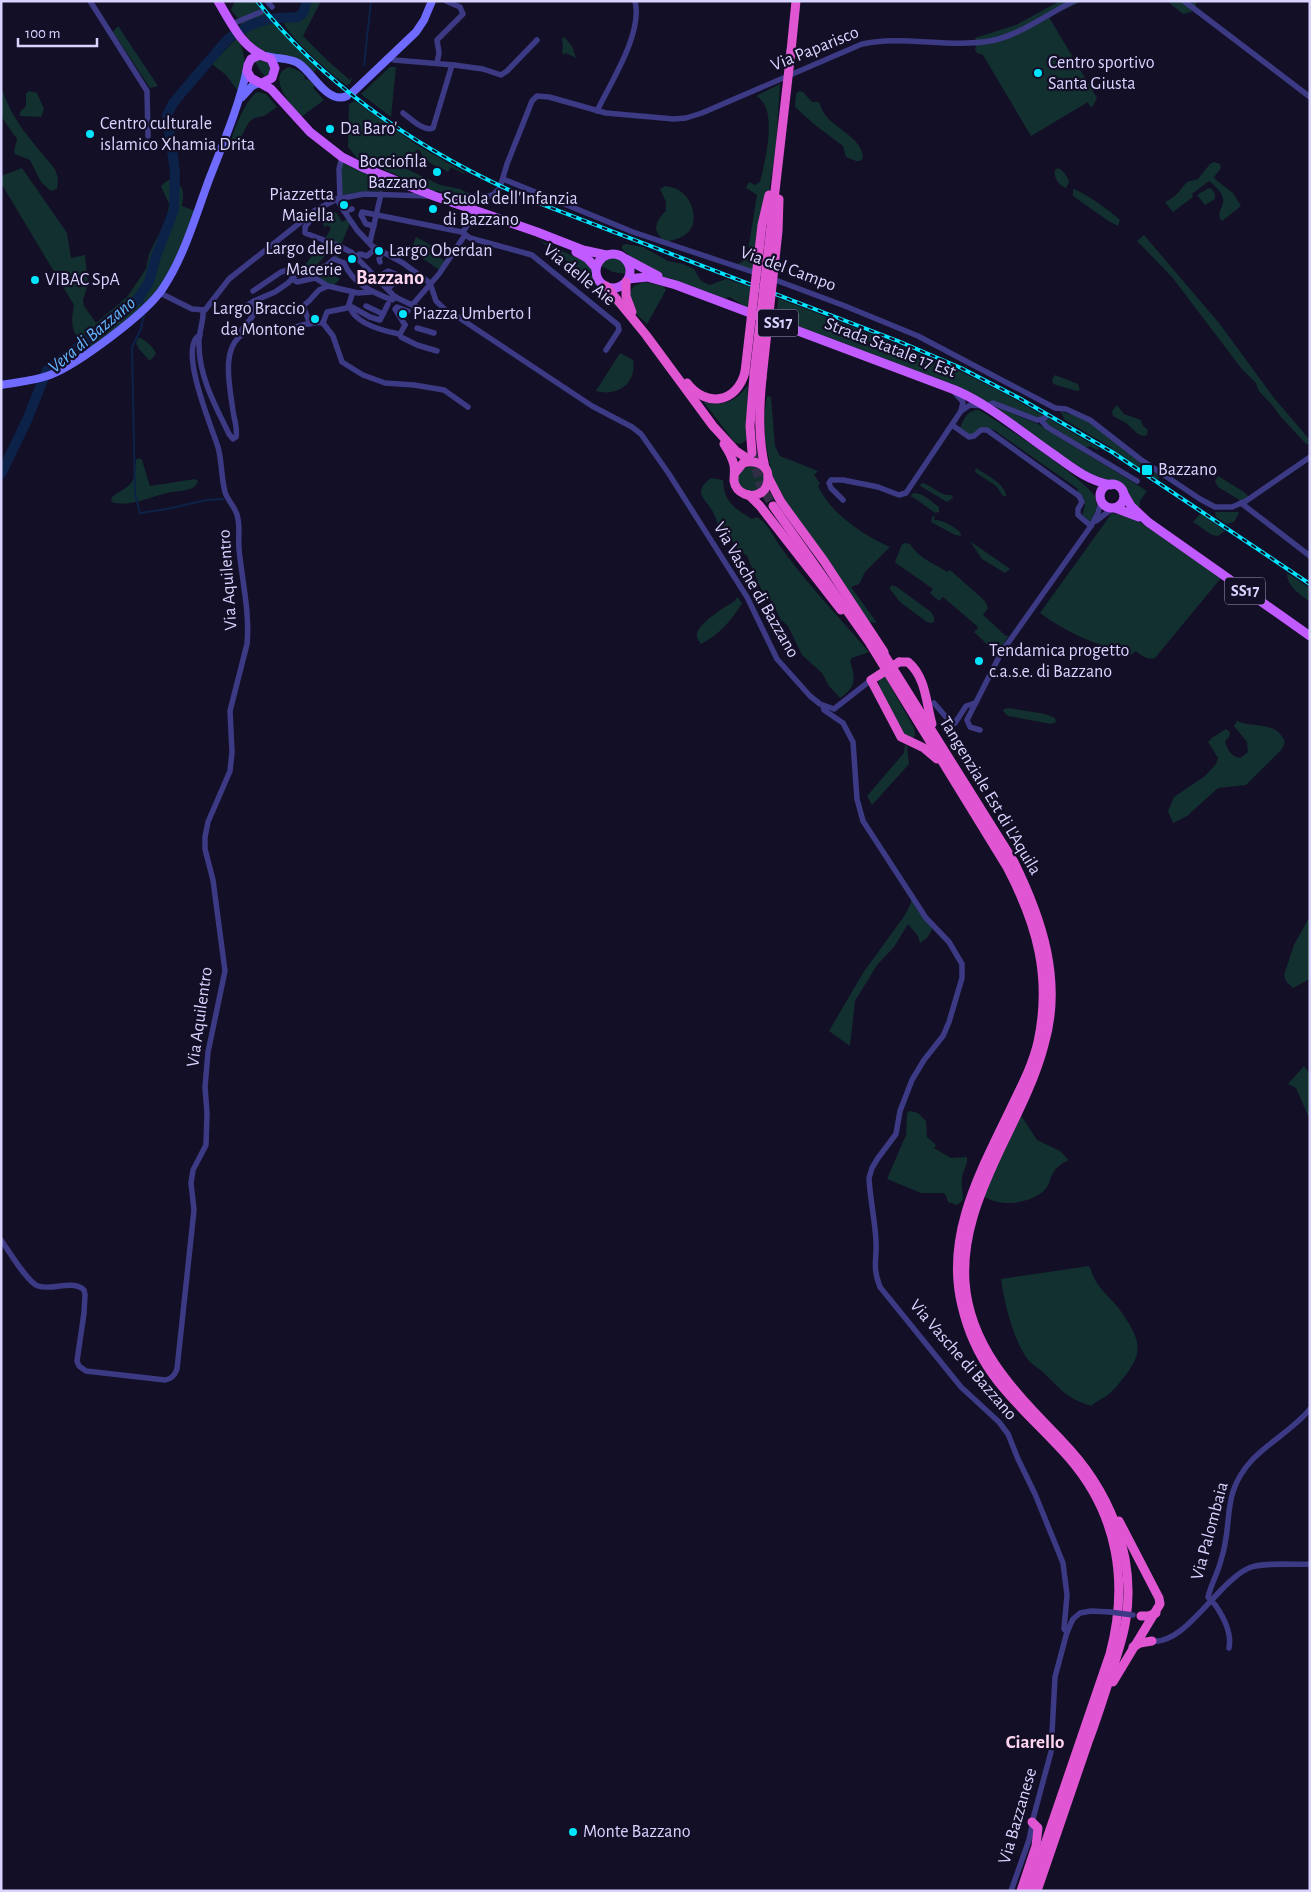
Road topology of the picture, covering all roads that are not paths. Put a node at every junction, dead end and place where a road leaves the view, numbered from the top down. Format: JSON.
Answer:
{"nodes":[{"id":1,"x":90,"y":1,"type":"edge"},
{"id":2,"x":218,"y":1,"type":"edge"},
{"id":3,"x":267,"y":1,"type":"edge"},
{"id":4,"x":432,"y":1,"type":"edge"},
{"id":5,"x":446,"y":1,"type":"edge"},
{"id":6,"x":635,"y":1,"type":"edge"},
{"id":7,"x":796,"y":1,"type":"edge"},
{"id":8,"x":1074,"y":1,"type":"edge"},
{"id":9,"x":1184,"y":1,"type":"edge"},
{"id":10,"x":272,"y":7,"type":"dead end"},
{"id":11,"x":261,"y":12,"type":"dead end"},
{"id":12,"x":233,"y":25,"type":"junction"},
{"id":13,"x":241,"y":38,"type":"junction"},
{"id":14,"x":537,"y":40,"type":"dead end"},
{"id":15,"x":265,"y":56,"type":"junction"},
{"id":16,"x":390,"y":58,"type":"junction"},
{"id":17,"x":287,"y":60,"type":"junction"},
{"id":18,"x":437,"y":63,"type":"junction"},
{"id":19,"x":452,"y":64,"type":"junction"},
{"id":20,"x":247,"y":68,"type":"junction"},
{"id":21,"x":275,"y":71,"type":"junction"},
{"id":22,"x":260,"y":83,"type":"junction"},
{"id":23,"x":1310,"y":97,"type":"edge"},
{"id":24,"x":238,"y":103,"type":"junction"},
{"id":25,"x":288,"y":106,"type":"junction"},
{"id":26,"x":597,"y":111,"type":"junction"},
{"id":27,"x":403,"y":113,"type":"dead end"},
{"id":28,"x":148,"y":136,"type":"dead end"},
{"id":29,"x":342,"y":157,"type":"junction"},
{"id":30,"x":400,"y":183,"type":"junction"},
{"id":31,"x":501,"y":184,"type":"junction"},
{"id":32,"x":381,"y":194,"type":"junction"},
{"id":33,"x":397,"y":194,"type":"junction"},
{"id":34,"x":434,"y":196,"type":"junction"},
{"id":35,"x":338,"y":199,"type":"junction"},
{"id":36,"x":314,"y":211,"type":"junction"},
{"id":37,"x":344,"y":211,"type":"junction"},
{"id":38,"x":476,"y":211,"type":"junction"},
{"id":39,"x":362,"y":213,"type":"junction"},
{"id":40,"x":377,"y":214,"type":"junction"},
{"id":41,"x":374,"y":226,"type":"junction"},
{"id":42,"x":524,"y":228,"type":"junction"},
{"id":43,"x":464,"y":234,"type":"junction"},
{"id":44,"x":370,"y":242,"type":"junction"},
{"id":45,"x":376,"y":248,"type":"junction"},
{"id":46,"x":383,"y":252,"type":"junction"},
{"id":47,"x":606,"y":255,"type":"junction"},
{"id":48,"x":356,"y":256,"type":"junction"},
{"id":49,"x":626,"y":259,"type":"junction"},
{"id":50,"x":380,"y":262,"type":"dead end"},
{"id":51,"x":344,"y":263,"type":"junction"},
{"id":52,"x":596,"y":268,"type":"junction"},
{"id":53,"x":299,"y":272,"type":"junction"},
{"id":54,"x":384,"y":273,"type":"junction"},
{"id":55,"x":400,"y":276,"type":"joint"},
{"id":56,"x":377,"y":278,"type":"junction"},
{"id":57,"x":292,"y":279,"type":"junction"},
{"id":58,"x":627,"y":281,"type":"junction"},
{"id":59,"x":430,"y":282,"type":"junction"},
{"id":60,"x":676,"y":285,"type":"junction"},
{"id":61,"x":328,"y":286,"type":"junction"},
{"id":62,"x":606,"y":286,"type":"junction"},
{"id":63,"x":253,"y":291,"type":"dead end"},
{"id":64,"x":353,"y":292,"type":"junction"},
{"id":65,"x":160,"y":293,"type":"junction"},
{"id":66,"x":370,"y":293,"type":"junction"},
{"id":67,"x":383,"y":296,"type":"junction"},
{"id":68,"x":396,"y":297,"type":"junction"},
{"id":69,"x":254,"y":301,"type":"junction"},
{"id":70,"x":388,"y":304,"type":"junction"},
{"id":71,"x":413,"y":304,"type":"junction"},
{"id":72,"x":349,"y":307,"type":"junction"},
{"id":73,"x":395,"y":308,"type":"junction"},
{"id":74,"x":241,"y":309,"type":"dead end"},
{"id":75,"x":204,"y":310,"type":"junction"},
{"id":76,"x":408,"y":311,"type":"dead end"},
{"id":77,"x":384,"y":314,"type":"junction"},
{"id":78,"x":634,"y":315,"type":"junction"},
{"id":79,"x":452,"y":316,"type":"junction"},
{"id":80,"x":323,"y":323,"type":"junction"},
{"id":81,"x":310,"y":324,"type":"junction"},
{"id":82,"x":410,"y":327,"type":"junction"},
{"id":83,"x":434,"y":333,"type":"dead end"},
{"id":84,"x":399,"y":334,"type":"junction"},
{"id":85,"x":200,"y":335,"type":"junction"},
{"id":86,"x":646,"y":335,"type":"junction"},
{"id":87,"x":239,"y":337,"type":"junction"},
{"id":88,"x":606,"y":350,"type":"dead end"},
{"id":89,"x":437,"y":351,"type":"dead end"},
{"id":90,"x":754,"y":375,"type":"junction"},
{"id":91,"x":939,"y":383,"type":"junction"},
{"id":92,"x":1,"y":385,"type":"edge"},
{"id":93,"x":985,"y":406,"type":"junction"},
{"id":94,"x":468,"y":407,"type":"dead end"},
{"id":95,"x":961,"y":411,"type":"junction"},
{"id":96,"x":1051,"y":412,"type":"junction"},
{"id":97,"x":1041,"y":420,"type":"junction"},
{"id":98,"x":952,"y":425,"type":"junction"},
{"id":99,"x":713,"y":426,"type":"junction"},
{"id":100,"x":751,"y":457,"type":"junction"},
{"id":101,"x":1310,"y":457,"type":"edge"},
{"id":102,"x":1077,"y":471,"type":"junction"},
{"id":103,"x":735,"y":473,"type":"junction"},
{"id":104,"x":767,"y":473,"type":"junction"},
{"id":105,"x":1137,"y":481,"type":"dead end"},
{"id":106,"x":1110,"y":485,"type":"junction"},
{"id":107,"x":1124,"y":494,"type":"junction"},
{"id":108,"x":749,"y":495,"type":"junction"},
{"id":109,"x":1101,"y":499,"type":"junction"},
{"id":110,"x":843,"y":500,"type":"dead end"},
{"id":111,"x":1241,"y":503,"type":"junction"},
{"id":112,"x":773,"y":506,"type":"tunnel mouth"},
{"id":113,"x":1114,"y":508,"type":"junction"},
{"id":114,"x":1148,"y":522,"type":"junction"},
{"id":115,"x":1091,"y":526,"type":"junction"},
{"id":116,"x":1310,"y":556,"type":"edge"},
{"id":117,"x":1310,"y":636,"type":"edge"},
{"id":118,"x":892,"y":664,"type":"junction"},
{"id":119,"x":871,"y":680,"type":"junction"},
{"id":120,"x":923,"y":687,"type":"junction"},
{"id":121,"x":908,"y":691,"type":"junction"},
{"id":122,"x":907,"y":702,"type":"junction"},
{"id":123,"x":934,"y":703,"type":"dead end"},
{"id":124,"x":975,"y":703,"type":"junction"},
{"id":125,"x":824,"y":706,"type":"junction"},
{"id":126,"x":980,"y":730,"type":"dead end"},
{"id":127,"x":935,"y":736,"type":"junction"},
{"id":128,"x":910,"y":741,"type":"junction"},
{"id":129,"x":949,"y":772,"type":"junction"},
{"id":130,"x":1,"y":1240,"type":"edge"},
{"id":131,"x":1310,"y":1409,"type":"edge"},
{"id":132,"x":1102,"y":1494,"type":"junction"},
{"id":133,"x":1310,"y":1564,"type":"edge"},
{"id":134,"x":1210,"y":1600,"type":"junction"},
{"id":135,"x":1156,"y":1613,"type":"junction"},
{"id":136,"x":1137,"y":1615,"type":"junction"},
{"id":137,"x":1144,"y":1631,"type":"junction"},
{"id":138,"x":1067,"y":1632,"type":"junction"},
{"id":139,"x":1152,"y":1641,"type":"junction"},
{"id":140,"x":1133,"y":1647,"type":"junction"},
{"id":141,"x":1229,"y":1648,"type":"dead end"},
{"id":142,"x":1104,"y":1698,"type":"junction"},
{"id":143,"x":1032,"y":1822,"type":"junction"},
{"id":144,"x":1011,"y":1891,"type":"edge"},
{"id":145,"x":1021,"y":1891,"type":"edge"},
{"id":146,"x":1029,"y":1891,"type":"edge"},
{"id":147,"x":1037,"y":1891,"type":"edge"}],
"edges":[{"from":1,"to":28,"type":"street"},
{"from":2,"to":12,"type":"main road"},
{"from":3,"to":10,"type":"street"},
{"from":4,"to":16,"type":"main road"},
{"from":5,"to":18,"type":"street"},
{"from":6,"to":26,"type":"street"},
{"from":7,"to":90,"type":"highway","bridge":true},
{"from":8,"to":26,"type":"street","name":"Via Paparisco"},
{"from":9,"to":23,"type":"street"},
{"from":11,"to":12,"type":"street"},
{"from":12,"to":13,"type":"main road"},
{"from":13,"to":15,"type":"main road"},
{"from":13,"to":20,"type":"main road"},
{"from":14,"to":19,"type":"street"},
{"from":15,"to":17,"type":"main road"},
{"from":15,"to":20,"type":"main road"},
{"from":15,"to":21,"type":"main road"},
{"from":16,"to":17,"type":"main road"},
{"from":16,"to":18,"type":"street"},
{"from":17,"to":21,"type":"main road"},
{"from":18,"to":19,"type":"street"},
{"from":19,"to":27,"type":"street"},
{"from":20,"to":22,"type":"main road"},
{"from":20,"to":24,"type":"main road"},
{"from":21,"to":22,"type":"main road"},
{"from":21,"to":25,"type":"main road","number":"SS17"},
{"from":22,"to":24,"type":"main road"},
{"from":22,"to":25,"type":"main road","number":"SS17"},
{"from":24,"to":65,"type":"main road"},
{"from":25,"to":29,"type":"main road","number":"SS17"},
{"from":26,"to":31,"type":"street","name":"Via Paparisco"},
{"from":29,"to":30,"type":"main road","number":"SS17"},
{"from":29,"to":35,"type":"street"},
{"from":30,"to":33,"type":"street"},
{"from":30,"to":34,"type":"main road","number":"SS17"},
{"from":31,"to":34,"type":"street"},
{"from":31,"to":96,"type":"street","name":"Via del Campo"},
{"from":32,"to":33,"type":"street"},
{"from":32,"to":35,"type":"street"},
{"from":32,"to":40,"type":"street"},
{"from":33,"to":34,"type":"street"},
{"from":34,"to":38,"type":"main road","number":"SS17"},
{"from":35,"to":36,"type":"street"},
{"from":35,"to":37,"type":"street"},
{"from":36,"to":48,"type":"street"},
{"from":36,"to":75,"type":"street"},
{"from":37,"to":39,"type":"street"},
{"from":37,"to":44,"type":"street"},
{"from":38,"to":42,"type":"main road","number":"SS17"},
{"from":38,"to":43,"type":"street"},
{"from":39,"to":40,"type":"street","name":"Via delle Aie"},
{"from":39,"to":41,"type":"street"},
{"from":40,"to":41,"type":"street"},
{"from":40,"to":43,"type":"street","name":"Via delle Aie"},
{"from":41,"to":44,"type":"street"},
{"from":42,"to":47,"type":"main road","number":"SS17"},
{"from":42,"to":52,"type":"main road"},
{"from":43,"to":59,"type":"street"},
{"from":43,"to":88,"type":"street","name":"Via delle Aie"},
{"from":44,"to":45,"type":"street"},
{"from":45,"to":46,"type":"street"},
{"from":45,"to":48,"type":"street"},
{"from":46,"to":50,"type":"street"},
{"from":46,"to":59,"type":"street"},
{"from":47,"to":49,"type":"main road","number":"SS17"},
{"from":47,"to":52,"type":"main road"},
{"from":48,"to":51,"type":"street"},
{"from":48,"to":56,"type":"street"},
{"from":49,"to":58,"type":"main road"},
{"from":49,"to":60,"type":"main road","name":"Strada Statale 17 Est","number":"SS17"},
{"from":51,"to":53,"type":"street"},
{"from":51,"to":66,"type":"street"},
{"from":52,"to":62,"type":"main road"},
{"from":53,"to":57,"type":"street"},
{"from":53,"to":63,"type":"street"},
{"from":54,"to":55,"type":"street"},
{"from":54,"to":55,"type":"street"},
{"from":54,"to":56,"type":"street"},
{"from":56,"to":68,"type":"street"},
{"from":57,"to":61,"type":"street"},
{"from":57,"to":69,"type":"street"},
{"from":58,"to":60,"type":"main road","name":"Strada Statale 17 Est"},
{"from":58,"to":62,"type":"main road"},
{"from":58,"to":78,"type":"highway"},
{"from":59,"to":71,"type":"street"},
{"from":59,"to":79,"type":"street"},
{"from":60,"to":91,"type":"main road","name":"Strada Statale 17 Est","number":"SS17"},
{"from":61,"to":64,"type":"street"},
{"from":61,"to":81,"type":"street"},
{"from":62,"to":86,"type":"highway"},
{"from":64,"to":66,"type":"street"},
{"from":64,"to":72,"type":"street"},
{"from":65,"to":75,"type":"street"},
{"from":65,"to":92,"type":"main road"},
{"from":66,"to":67,"type":"street"},
{"from":66,"to":77,"type":"street"},
{"from":67,"to":68,"type":"street"},
{"from":67,"to":70,"type":"street"},
{"from":68,"to":71,"type":"street"},
{"from":69,"to":74,"type":"street"},
{"from":69,"to":87,"type":"street"},
{"from":70,"to":73,"type":"street"},
{"from":70,"to":77,"type":"street"},
{"from":71,"to":79,"type":"street"},
{"from":72,"to":77,"type":"street"},
{"from":72,"to":80,"type":"street"},
{"from":72,"to":84,"type":"street"},
{"from":73,"to":76,"type":"street"},
{"from":73,"to":82,"type":"street"},
{"from":75,"to":85,"type":"street"},
{"from":78,"to":86,"type":"highway"},
{"from":78,"to":90,"type":"highway"},
{"from":79,"to":125,"type":"street","name":"Via Vasche di Bazzano"},
{"from":80,"to":81,"type":"street"},
{"from":80,"to":94,"type":"street"},
{"from":81,"to":87,"type":"street"},
{"from":82,"to":83,"type":"street"},
{"from":82,"to":84,"type":"street"},
{"from":84,"to":89,"type":"street"},
{"from":85,"to":87,"type":"street"},
{"from":85,"to":130,"type":"street","name":"Via Aquilentro"},
{"from":86,"to":99,"type":"highway"},
{"from":90,"to":100,"type":"highway"},
{"from":90,"to":104,"type":"highway"},
{"from":91,"to":93,"type":"main road","name":"Strada Statale 17 Est","number":"SS17"},
{"from":91,"to":95,"type":"street"},
{"from":93,"to":95,"type":"street"},
{"from":93,"to":97,"type":"street"},
{"from":93,"to":102,"type":"main road","name":"Strada Statale 17 Est","number":"SS17"},
{"from":95,"to":98,"type":"street"},
{"from":96,"to":97,"type":"street"},
{"from":96,"to":111,"type":"street","name":"Via del Campo"},
{"from":97,"to":105,"type":"street"},
{"from":98,"to":110,"type":"street"},
{"from":98,"to":115,"type":"street"},
{"from":99,"to":100,"type":"highway"},
{"from":99,"to":103,"type":"highway"},
{"from":100,"to":103,"type":"highway"},
{"from":100,"to":104,"type":"highway"},
{"from":101,"to":111,"type":"street"},
{"from":102,"to":106,"type":"main road","name":"Strada Statale 17 Est","number":"SS17"},
{"from":102,"to":109,"type":"main road","name":"Strada Statale 17 Est","number":"SS17"},
{"from":103,"to":108,"type":"highway"},
{"from":104,"to":108,"type":"highway"},
{"from":104,"to":118,"type":"highway"},
{"from":106,"to":107,"type":"main road","number":"SS17"},
{"from":106,"to":109,"type":"main road"},
{"from":107,"to":113,"type":"main road"},
{"from":107,"to":114,"type":"main road","number":"SS17"},
{"from":108,"to":118,"type":"highway"},
{"from":109,"to":113,"type":"main road","number":"SS17"},
{"from":109,"to":115,"type":"street"},
{"from":111,"to":116,"type":"street"},
{"from":112,"to":118,"type":"highway"},
{"from":113,"to":114,"type":"main road","number":"SS17"},
{"from":113,"to":115,"type":"street"},
{"from":114,"to":117,"type":"main road","number":"SS17"},
{"from":115,"to":124,"type":"street"},
{"from":118,"to":119,"type":"highway","bridge":true},
{"from":118,"to":120,"type":"highway"},
{"from":118,"to":121,"type":"highway","name":"Tangenziale Est di L'Aquila"},
{"from":118,"to":122,"type":"highway","name":"Tangenziale Est di L'Aquila"},
{"from":119,"to":125,"type":"street"},
{"from":119,"to":128,"type":"highway"},
{"from":120,"to":121,"type":"highway"},
{"from":120,"to":127,"type":"highway"},
{"from":121,"to":127,"type":"highway","name":"Tangenziale Est di L'Aquila"},
{"from":122,"to":128,"type":"highway"},
{"from":122,"to":129,"type":"highway","name":"Tangenziale Est di L'Aquila"},
{"from":123,"to":124,"type":"street"},
{"from":124,"to":126,"type":"street"},
{"from":125,"to":138,"type":"street","name":"Via Vasche di Bazzano"},
{"from":127,"to":132,"type":"highway","name":"Tangenziale Est di L'Aquila"},
{"from":128,"to":129,"type":"highway"},
{"from":129,"to":146,"type":"highway","name":"Tangenziale Est di L'Aquila"},
{"from":131,"to":134,"type":"street","name":"Via Palombaia"},
{"from":132,"to":135,"type":"highway"},
{"from":132,"to":142,"type":"highway","name":"Tangenziale Est di L'Aquila"},
{"from":133,"to":134,"type":"street"},
{"from":134,"to":139,"type":"street"},
{"from":134,"to":141,"type":"street"},
{"from":135,"to":136,"type":"highway"},
{"from":135,"to":137,"type":"highway"},
{"from":136,"to":137,"type":"street"},
{"from":136,"to":138,"type":"street","name":"Via Bazzanese","bridge":true},
{"from":137,"to":139,"type":"street"},
{"from":137,"to":140,"type":"highway"},
{"from":138,"to":143,"type":"street","name":"Via Bazzanese"},
{"from":139,"to":140,"type":"highway"},
{"from":140,"to":142,"type":"highway"},
{"from":142,"to":147,"type":"highway","name":"Tangenziale Est di L'Aquila"},
{"from":143,"to":144,"type":"street","name":"Via Bazzanese"},
{"from":143,"to":145,"type":"highway"}]}
